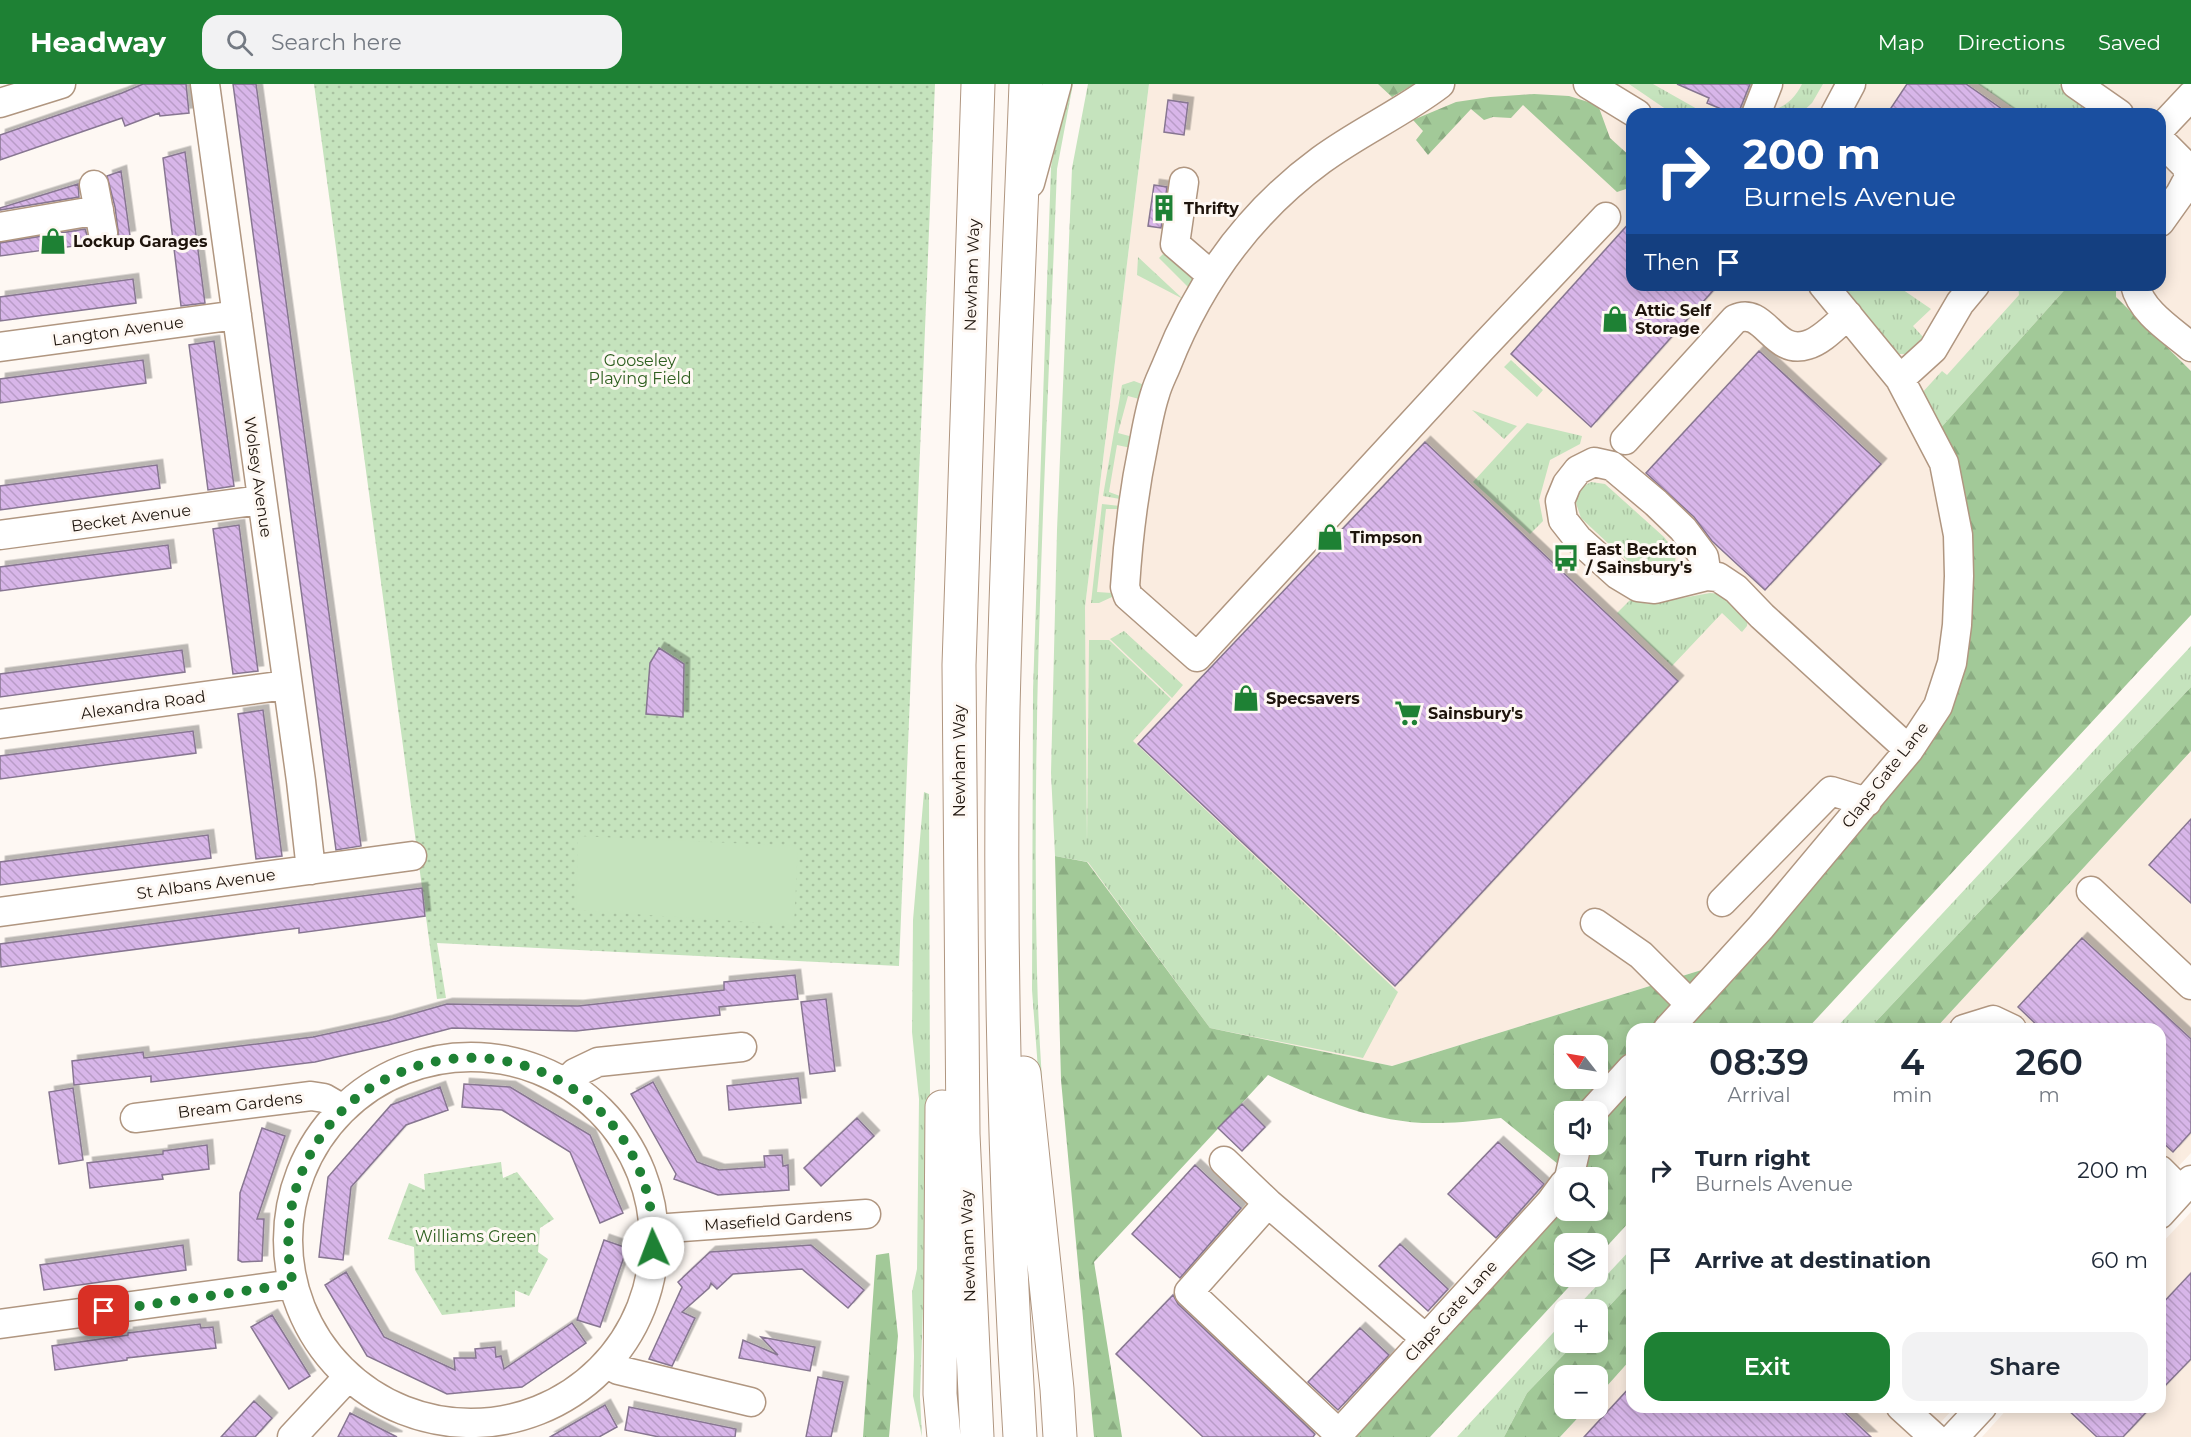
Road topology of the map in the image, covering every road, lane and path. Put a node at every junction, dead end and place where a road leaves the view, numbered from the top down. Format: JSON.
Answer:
{"nodes":[{"id":1,"x":61,"y":84,"type":"edge"},
{"id":2,"x":205,"y":84,"type":"edge"},
{"id":3,"x":978,"y":84,"type":"edge"},
{"id":4,"x":1026,"y":84,"type":"edge"},
{"id":5,"x":1057,"y":84,"type":"edge"},
{"id":6,"x":1440,"y":84,"type":"edge"},
{"id":7,"x":1588,"y":84,"type":"edge"},
{"id":8,"x":1768,"y":84,"type":"edge"},
{"id":9,"x":1851,"y":84,"type":"edge"},
{"id":10,"x":2076,"y":84,"type":"edge"},
{"id":11,"x":2191,"y":96,"type":"edge"},
{"id":12,"x":0,"y":103,"type":"edge"},
{"id":13,"x":1627,"y":108,"type":"edge"},
{"id":14,"x":1758,"y":108,"type":"edge"},
{"id":15,"x":1838,"y":108,"type":"edge"},
{"id":16,"x":2110,"y":108,"type":"edge"},
{"id":17,"x":2166,"y":123,"type":"edge"},
{"id":18,"x":2166,"y":146,"type":"edge"},
{"id":19,"x":1184,"y":182,"type":"dead end"},
{"id":20,"x":99,"y":210,"type":"dead end"},
{"id":21,"x":2166,"y":214,"type":"edge"},
{"id":22,"x":1021,"y":218,"type":"junction"},
{"id":23,"x":1606,"y":218,"type":"dead end"},
{"id":24,"x":0,"y":227,"type":"edge"},
{"id":25,"x":1211,"y":275,"type":"junction"},
{"id":26,"x":1828,"y":291,"type":"edge"},
{"id":27,"x":1970,"y":291,"type":"edge"},
{"id":28,"x":2137,"y":291,"type":"edge"},
{"id":29,"x":237,"y":315,"type":"junction"},
{"id":30,"x":1848,"y":315,"type":"junction"},
{"id":31,"x":2191,"y":346,"type":"edge"},
{"id":32,"x":0,"y":347,"type":"edge"},
{"id":33,"x":1900,"y":379,"type":"junction"},
{"id":34,"x":1625,"y":440,"type":"dead end"},
{"id":35,"x":261,"y":500,"type":"junction"},
{"id":36,"x":0,"y":535,"type":"edge"},
{"id":37,"x":1707,"y":576,"type":"junction"},
{"id":38,"x":286,"y":686,"type":"junction"},
{"id":39,"x":0,"y":724,"type":"edge"},
{"id":40,"x":1909,"y":750,"type":"junction"},
{"id":41,"x":1867,"y":802,"type":"junction"},
{"id":42,"x":412,"y":856,"type":"dead end"},
{"id":43,"x":311,"y":870,"type":"junction"},
{"id":44,"x":2091,"y":891,"type":"dead end"},
{"id":45,"x":1722,"y":902,"type":"dead end"},
{"id":46,"x":0,"y":912,"type":"edge"},
{"id":47,"x":961,"y":917,"type":"junction"},
{"id":48,"x":1003,"y":917,"type":"junction"},
{"id":49,"x":1595,"y":923,"type":"dead end"},
{"id":50,"x":2191,"y":985,"type":"edge"},
{"id":51,"x":1690,"y":1004,"type":"junction"},
{"id":52,"x":1673,"y":1023,"type":"edge"},
{"id":53,"x":1983,"y":1023,"type":"edge"},
{"id":54,"x":1999,"y":1023,"type":"edge"},
{"id":55,"x":742,"y":1047,"type":"dead end"},
{"id":56,"x":1626,"y":1075,"type":"edge"},
{"id":57,"x":565,"y":1083,"type":"junction"},
{"id":58,"x":1602,"y":1101,"type":"edge"},
{"id":59,"x":344,"y":1109,"type":"junction"},
{"id":60,"x":135,"y":1118,"type":"dead end"},
{"id":61,"x":1224,"y":1161,"type":"dead end"},
{"id":62,"x":2166,"y":1173,"type":"edge"},
{"id":63,"x":2186,"y":1185,"type":"edge"},
{"id":64,"x":1554,"y":1198,"type":"edge"},
{"id":65,"x":1268,"y":1203,"type":"junction"},
{"id":66,"x":2166,"y":1207,"type":"edge"},
{"id":67,"x":866,"y":1214,"type":"dead end"},
{"id":68,"x":654,"y":1229,"type":"junction"},
{"id":69,"x":293,"y":1284,"type":"junction"},
{"id":70,"x":0,"y":1324,"type":"edge"},
{"id":71,"x":1425,"y":1338,"type":"junction"},
{"id":72,"x":607,"y":1363,"type":"junction"},
{"id":73,"x":348,"y":1377,"type":"junction"},
{"id":74,"x":752,"y":1402,"type":"dead end"},
{"id":75,"x":1908,"y":1413,"type":"edge"},
{"id":76,"x":1976,"y":1413,"type":"edge"},
{"id":77,"x":1020,"y":1436,"type":"edge"},
{"id":78,"x":1337,"y":1436,"type":"edge"},
{"id":79,"x":292,"y":1437,"type":"edge"},
{"id":80,"x":944,"y":1437,"type":"edge"},
{"id":81,"x":977,"y":1437,"type":"edge"},
{"id":82,"x":1059,"y":1437,"type":"edge"},
{"id":83,"x":1934,"y":1437,"type":"edge"},
{"id":84,"x":1954,"y":1437,"type":"edge"}],
"edges":[{"from":1,"to":12,"type":"street"},
{"from":2,"to":29,"type":"street","name":"Wolsey Avenue"},
{"from":3,"to":47,"type":"highway","name":"Newham Way"},
{"from":4,"to":22,"type":"highway"},
{"from":5,"to":22,"type":"street"},
{"from":6,"to":25,"type":"street"},
{"from":7,"to":13,"type":"street"},
{"from":8,"to":14,"type":"street"},
{"from":9,"to":15,"type":"street"},
{"from":10,"to":16,"type":"street"},
{"from":11,"to":17,"type":"street"},
{"from":18,"to":21,"type":"street"},
{"from":19,"to":25,"type":"street"},
{"from":20,"to":24,"type":"street"},
{"from":22,"to":48,"type":"highway"},
{"from":23,"to":25,"type":"street"},
{"from":26,"to":30,"type":"street","name":"Claps Gate Lane"},
{"from":27,"to":33,"type":"street"},
{"from":28,"to":31,"type":"street"},
{"from":29,"to":32,"type":"street","name":"Langton Avenue"},
{"from":29,"to":35,"type":"street","name":"Wolsey Avenue"},
{"from":30,"to":33,"type":"street","name":"Claps Gate Lane"},
{"from":30,"to":34,"type":"street"},
{"from":33,"to":40,"type":"street","name":"Claps Gate Lane"},
{"from":35,"to":36,"type":"street","name":"Becket Avenue"},
{"from":35,"to":38,"type":"street","name":"Wolsey Avenue"},
{"from":37,"to":37,"type":"street"},
{"from":37,"to":40,"type":"street"},
{"from":38,"to":39,"type":"street","name":"Alexandra Road"},
{"from":38,"to":43,"type":"street","name":"Wolsey Avenue"},
{"from":40,"to":41,"type":"street","name":"Claps Gate Lane"},
{"from":41,"to":45,"type":"street"},
{"from":41,"to":51,"type":"street","name":"Claps Gate Lane"},
{"from":42,"to":43,"type":"street","name":"St Albans Avenue"},
{"from":43,"to":46,"type":"street","name":"St Albans Avenue"},
{"from":44,"to":50,"type":"street"},
{"from":47,"to":80,"type":"highway"},
{"from":47,"to":81,"type":"highway","name":"Newham Way"},
{"from":48,"to":77,"type":"highway"},
{"from":48,"to":82,"type":"highway"},
{"from":49,"to":51,"type":"street"},
{"from":51,"to":52,"type":"street","name":"Claps Gate Lane"},
{"from":53,"to":54,"type":"street"},
{"from":55,"to":57,"type":"street"},
{"from":56,"to":58,"type":"street"},
{"from":57,"to":59,"type":"street"},
{"from":57,"to":68,"type":"street"},
{"from":59,"to":60,"type":"street","name":"Bream Gardens"},
{"from":59,"to":69,"type":"street"},
{"from":61,"to":65,"type":"street"},
{"from":62,"to":63,"type":"street"},
{"from":63,"to":66,"type":"street"},
{"from":64,"to":71,"type":"street","name":"Claps Gate Lane"},
{"from":65,"to":71,"type":"street"},
{"from":65,"to":78,"type":"street"},
{"from":67,"to":68,"type":"street","name":"Masefield Gardens"},
{"from":68,"to":72,"type":"street"},
{"from":69,"to":70,"type":"street"},
{"from":69,"to":73,"type":"street"},
{"from":71,"to":78,"type":"street","name":"Claps Gate Lane"},
{"from":72,"to":73,"type":"street"},
{"from":72,"to":74,"type":"street"},
{"from":73,"to":79,"type":"street"},
{"from":75,"to":83,"type":"street"},
{"from":76,"to":84,"type":"street"}]}
